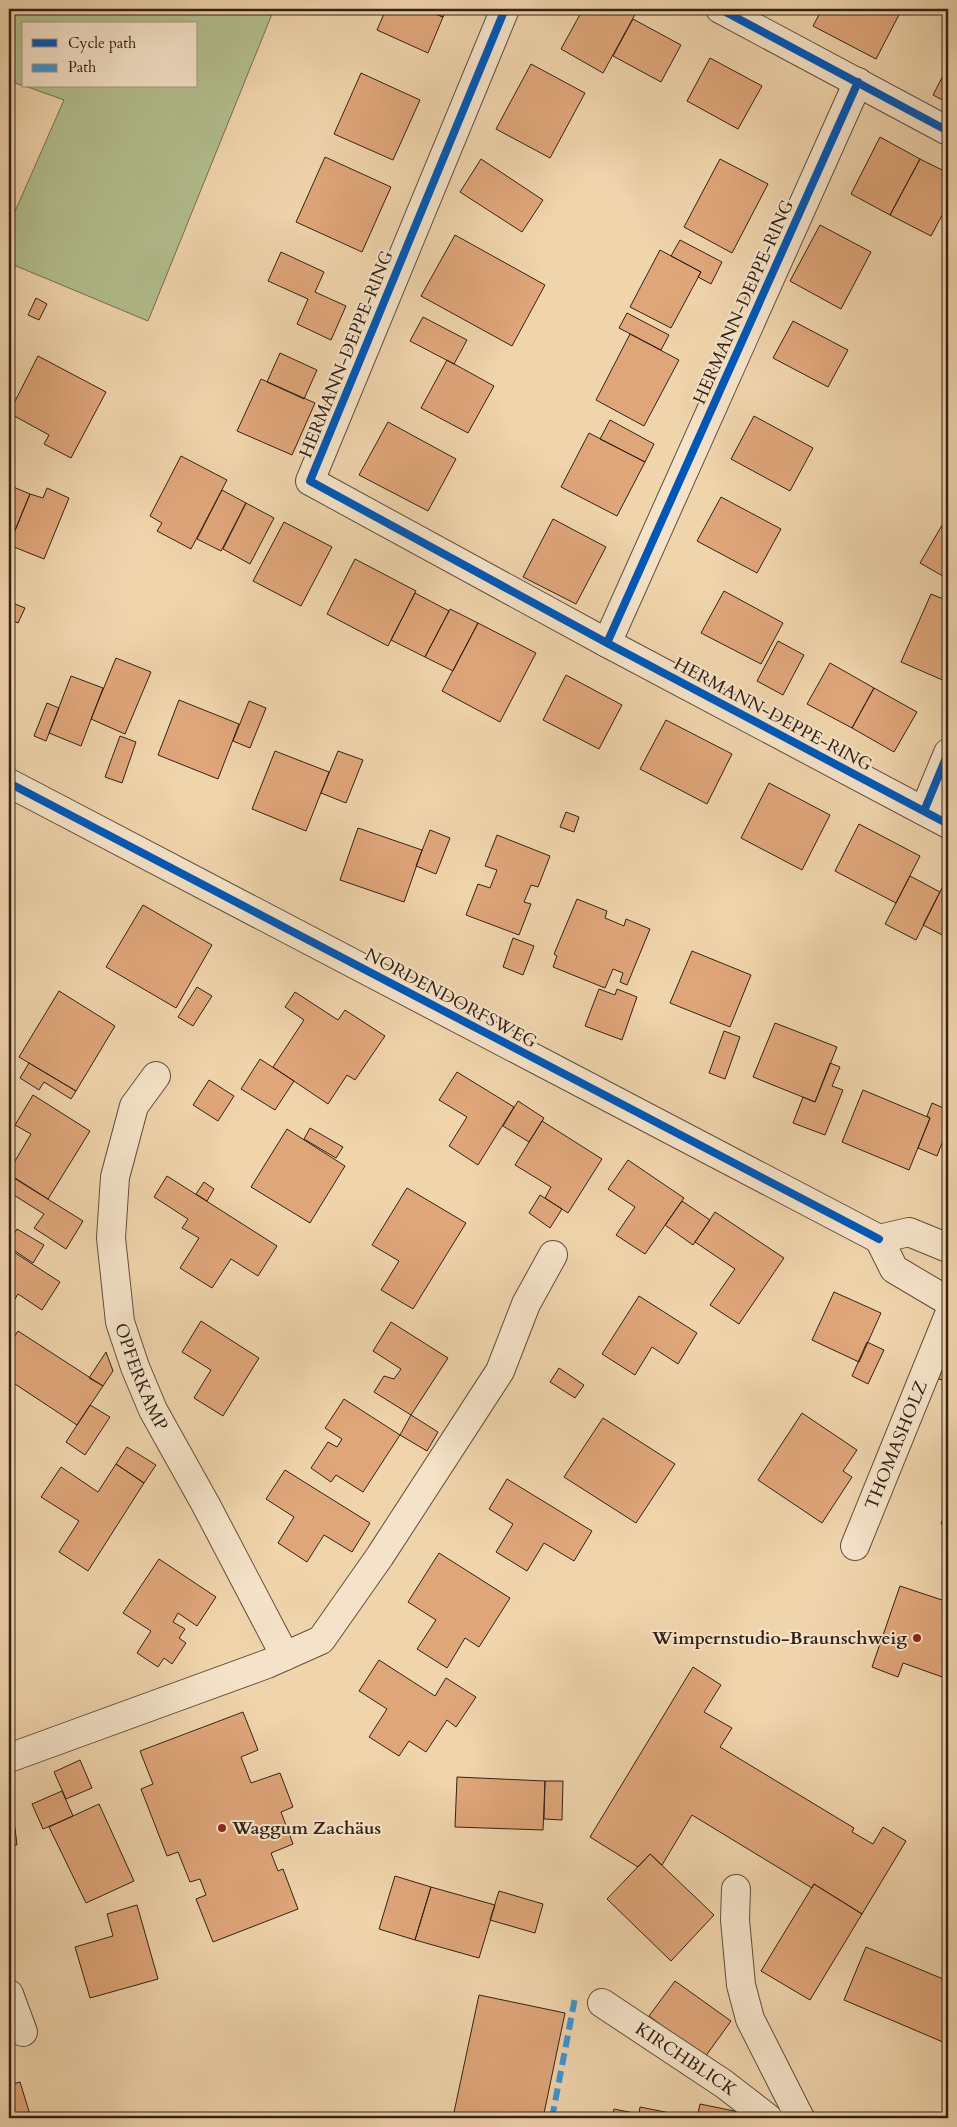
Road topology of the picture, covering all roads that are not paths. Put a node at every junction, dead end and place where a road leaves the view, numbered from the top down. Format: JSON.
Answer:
{"nodes":[{"id":1,"x":505,"y":9,"type":"edge"},
{"id":2,"x":720,"y":9,"type":"edge"},
{"id":3,"x":858,"y":82,"type":"junction"},
{"id":4,"x":948,"y":131,"type":"edge"},
{"id":5,"x":607,"y":643,"type":"junction"},
{"id":6,"x":948,"y":753,"type":"edge"},
{"id":7,"x":9,"y":783,"type":"edge"},
{"id":8,"x":924,"y":811,"type":"junction"},
{"id":9,"x":948,"y":824,"type":"edge"},
{"id":10,"x":156,"y":1076,"type":"dead end"},
{"id":11,"x":879,"y":1239,"type":"junction"},
{"id":12,"x":948,"y":1248,"type":"edge"},
{"id":13,"x":552,"y":1255,"type":"dead end"},
{"id":14,"x":948,"y":1301,"type":"edge"},
{"id":15,"x":948,"y":1317,"type":"edge"},
{"id":16,"x":856,"y":1546,"type":"dead end"},
{"id":17,"x":285,"y":1656,"type":"junction"},
{"id":18,"x":9,"y":1758,"type":"edge"},
{"id":19,"x":736,"y":1889,"type":"dead end"},
{"id":20,"x":9,"y":1994,"type":"edge"},
{"id":21,"x":602,"y":2003,"type":"dead end"},
{"id":22,"x":23,"y":2032,"type":"dead end"},
{"id":23,"x":768,"y":2118,"type":"edge"},
{"id":24,"x":800,"y":2118,"type":"edge"}],
"edges":[{"from":1,"to":5,"type":"street","name":"HERMANN-DEPPE-RING"},
{"from":2,"to":3,"type":"street"},
{"from":3,"to":4,"type":"street"},
{"from":3,"to":5,"type":"street","name":"HERMANN-DEPPE-RING"},
{"from":5,"to":8,"type":"street","name":"HERMANN-DEPPE-RING"},
{"from":6,"to":8,"type":"street"},
{"from":7,"to":11,"type":"street","name":"NORDENDORFSWEG"},
{"from":8,"to":9,"type":"street","name":"HERMANN-DEPPE-RING"},
{"from":10,"to":17,"type":"street","name":"OPFERKAMP"},
{"from":11,"to":12,"type":"street"},
{"from":11,"to":14,"type":"street"},
{"from":13,"to":17,"type":"street"},
{"from":15,"to":16,"type":"street","name":"THOMASHOLZ"},
{"from":17,"to":18,"type":"street"},
{"from":19,"to":24,"type":"street"},
{"from":20,"to":22,"type":"street"},
{"from":21,"to":23,"type":"street","name":"KIRCHBLICK"}]}
